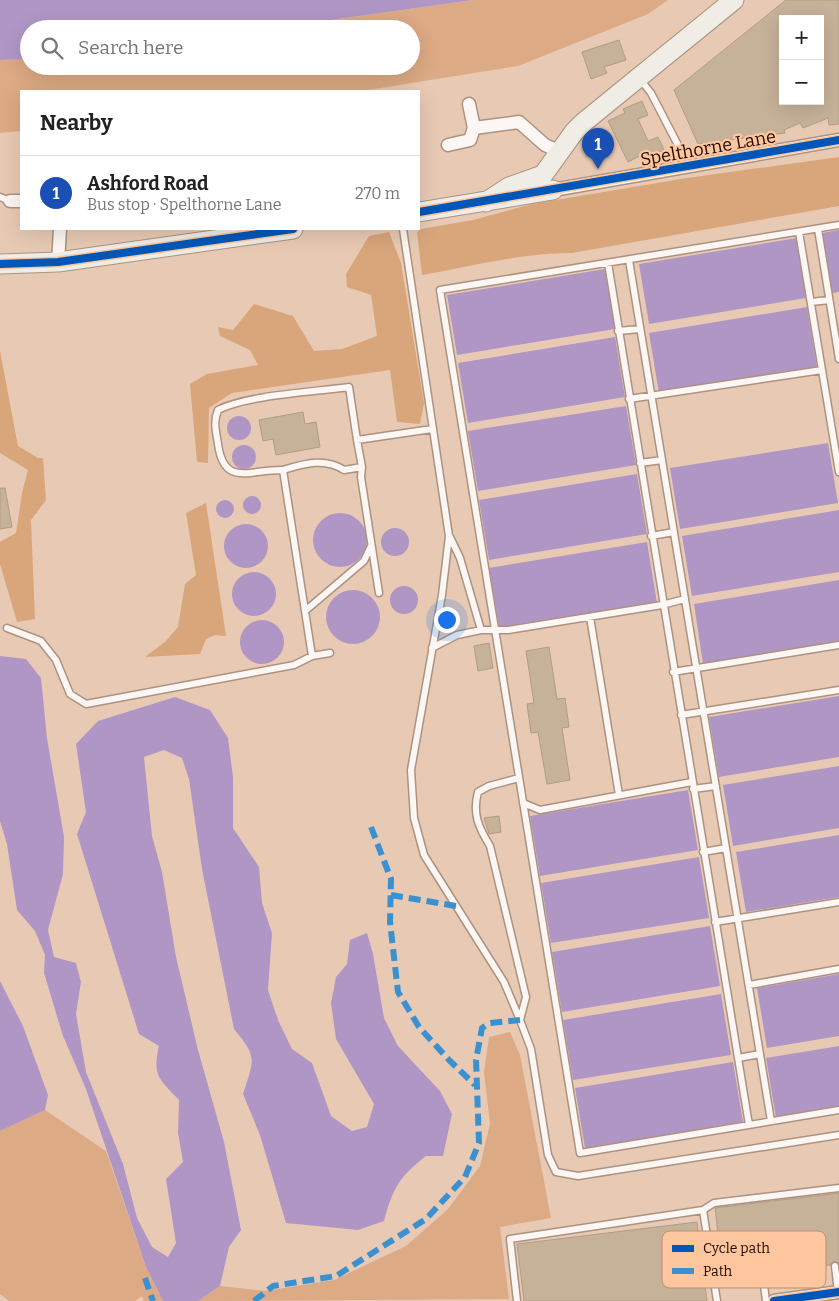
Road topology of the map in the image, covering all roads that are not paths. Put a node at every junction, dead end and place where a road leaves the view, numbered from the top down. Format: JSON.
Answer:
{"nodes":[{"id":1,"x":734,"y":0,"type":"edge"},
{"id":2,"x":638,"y":77,"type":"junction"},
{"id":3,"x":469,"y":104,"type":"dead end"},
{"id":4,"x":474,"y":128,"type":"junction"},
{"id":5,"x":839,"y":140,"type":"edge"},
{"id":6,"x":448,"y":145,"type":"dead end"},
{"id":7,"x":679,"y":147,"type":"dead end"},
{"id":8,"x":561,"y":152,"type":"junction"},
{"id":9,"x":553,"y":190,"type":"junction"},
{"id":10,"x":486,"y":202,"type":"junction"},
{"id":11,"x":420,"y":212,"type":"edge"},
{"id":12,"x":839,"y":225,"type":"edge"},
{"id":13,"x":818,"y":229,"type":"junction"},
{"id":14,"x":60,"y":230,"type":"edge"},
{"id":15,"x":286,"y":230,"type":"edge"},
{"id":16,"x":402,"y":230,"type":"edge"},
{"id":17,"x":799,"y":232,"type":"junction"},
{"id":18,"x":629,"y":260,"type":"junction"},
{"id":19,"x":58,"y":262,"type":"junction"},
{"id":20,"x":608,"y":263,"type":"junction"},
{"id":21,"x":0,"y":264,"type":"edge"},
{"id":22,"x":829,"y":300,"type":"junction"},
{"id":23,"x":811,"y":302,"type":"junction"},
{"id":24,"x":640,"y":328,"type":"junction"},
{"id":25,"x":618,"y":331,"type":"junction"},
{"id":26,"x":839,"y":359,"type":"edge"},
{"id":27,"x":822,"y":370,"type":"junction"},
{"id":28,"x":652,"y":397,"type":"junction"},
{"id":29,"x":629,"y":399,"type":"junction"},
{"id":30,"x":432,"y":428,"type":"junction"},
{"id":31,"x":836,"y":437,"type":"edge"},
{"id":32,"x":357,"y":440,"type":"junction"},
{"id":33,"x":662,"y":460,"type":"junction"},
{"id":34,"x":640,"y":463,"type":"junction"},
{"id":35,"x":362,"y":468,"type":"junction"},
{"id":36,"x":283,"y":470,"type":"junction"},
{"id":37,"x":839,"y":472,"type":"edge"},
{"id":38,"x":674,"y":532,"type":"junction"},
{"id":39,"x":450,"y":536,"type":"junction"},
{"id":40,"x":651,"y":536,"type":"junction"},
{"id":41,"x":372,"y":542,"type":"junction"},
{"id":42,"x":379,"y":593,"type":"dead end"},
{"id":43,"x":685,"y":599,"type":"junction"},
{"id":44,"x":662,"y":605,"type":"junction"},
{"id":45,"x":305,"y":611,"type":"junction"},
{"id":46,"x":590,"y":617,"type":"junction"},
{"id":47,"x":7,"y":628,"type":"dead end"},
{"id":48,"x":481,"y":630,"type":"junction"},
{"id":49,"x":495,"y":631,"type":"junction"},
{"id":50,"x":839,"y":645,"type":"edge"},
{"id":51,"x":432,"y":648,"type":"junction"},
{"id":52,"x":330,"y":653,"type":"dead end"},
{"id":53,"x":312,"y":656,"type":"junction"},
{"id":54,"x":696,"y":669,"type":"junction"},
{"id":55,"x":674,"y":672,"type":"junction"},
{"id":56,"x":839,"y":690,"type":"edge"},
{"id":57,"x":704,"y":712,"type":"junction"},
{"id":58,"x":681,"y":715,"type":"junction"},
{"id":59,"x":519,"y":778,"type":"junction"},
{"id":60,"x":692,"y":782,"type":"junction"},
{"id":61,"x":716,"y":786,"type":"junction"},
{"id":62,"x":693,"y":789,"type":"junction"},
{"id":63,"x":620,"y":795,"type":"junction"},
{"id":64,"x":523,"y":803,"type":"junction"},
{"id":65,"x":726,"y":848,"type":"junction"},
{"id":66,"x":703,"y":852,"type":"junction"},
{"id":67,"x":839,"y":902,"type":"edge"},
{"id":68,"x":738,"y":918,"type":"junction"},
{"id":69,"x":715,"y":922,"type":"junction"},
{"id":70,"x":839,"y":969,"type":"edge"},
{"id":71,"x":749,"y":985,"type":"junction"},
{"id":72,"x":520,"y":1020,"type":"junction"},
{"id":73,"x":760,"y":1054,"type":"junction"},
{"id":74,"x":738,"y":1058,"type":"junction"},
{"id":75,"x":839,"y":1110,"type":"edge"},
{"id":76,"x":771,"y":1121,"type":"junction"},
{"id":77,"x":749,"y":1125,"type":"junction"},
{"id":78,"x":839,"y":1136,"type":"edge"},
{"id":79,"x":839,"y":1188,"type":"edge"},
{"id":80,"x":703,"y":1210,"type":"junction"},
{"id":81,"x":706,"y":1231,"type":"edge"},
{"id":82,"x":835,"y":1266,"type":"dead end"},
{"id":83,"x":715,"y":1288,"type":"edge"},
{"id":84,"x":764,"y":1288,"type":"edge"},
{"id":85,"x":839,"y":1292,"type":"edge"},
{"id":86,"x":517,"y":1301,"type":"edge"},
{"id":87,"x":717,"y":1301,"type":"edge"},
{"id":88,"x":766,"y":1301,"type":"edge"},
{"id":89,"x":774,"y":1301,"type":"edge"}],
"edges":[{"from":1,"to":2,"type":"street"},
{"from":2,"to":7,"type":"lane"},
{"from":2,"to":8,"type":"street"},
{"from":3,"to":4,"type":"street"},
{"from":4,"to":6,"type":"street"},
{"from":4,"to":8,"type":"street"},
{"from":5,"to":9,"type":"street","name":"Spelthorne Lane"},
{"from":8,"to":9,"type":"street"},
{"from":8,"to":10,"type":"street"},
{"from":9,"to":10,"type":"street"},
{"from":10,"to":11,"type":"street"},
{"from":12,"to":13,"type":"lane"},
{"from":13,"to":17,"type":"lane"},
{"from":13,"to":22,"type":"lane"},
{"from":14,"to":19,"type":"street"},
{"from":15,"to":19,"type":"street"},
{"from":16,"to":30,"type":"lane"},
{"from":17,"to":18,"type":"lane"},
{"from":17,"to":23,"type":"lane"},
{"from":18,"to":20,"type":"lane"},
{"from":18,"to":24,"type":"lane"},
{"from":19,"to":21,"type":"street"},
{"from":20,"to":25,"type":"lane"},
{"from":20,"to":49,"type":"lane"},
{"from":22,"to":23,"type":"lane"},
{"from":22,"to":26,"type":"lane"},
{"from":23,"to":27,"type":"lane"},
{"from":24,"to":25,"type":"lane"},
{"from":24,"to":28,"type":"lane"},
{"from":25,"to":29,"type":"lane"},
{"from":27,"to":28,"type":"lane"},
{"from":27,"to":31,"type":"lane"},
{"from":28,"to":29,"type":"lane"},
{"from":28,"to":33,"type":"lane"},
{"from":29,"to":34,"type":"lane"},
{"from":30,"to":32,"type":"lane"},
{"from":30,"to":39,"type":"lane"},
{"from":31,"to":37,"type":"lane"},
{"from":32,"to":35,"type":"lane"},
{"from":32,"to":36,"type":"lane"},
{"from":33,"to":34,"type":"lane"},
{"from":33,"to":38,"type":"lane"},
{"from":34,"to":40,"type":"lane"},
{"from":35,"to":36,"type":"lane"},
{"from":35,"to":41,"type":"lane"},
{"from":36,"to":45,"type":"lane"},
{"from":38,"to":40,"type":"lane"},
{"from":38,"to":43,"type":"lane"},
{"from":39,"to":48,"type":"lane"},
{"from":39,"to":51,"type":"lane"},
{"from":40,"to":44,"type":"lane"},
{"from":41,"to":42,"type":"lane"},
{"from":41,"to":45,"type":"lane"},
{"from":43,"to":44,"type":"lane"},
{"from":43,"to":54,"type":"lane"},
{"from":44,"to":46,"type":"lane"},
{"from":44,"to":55,"type":"lane"},
{"from":45,"to":53,"type":"lane"},
{"from":46,"to":49,"type":"lane"},
{"from":46,"to":63,"type":"lane"},
{"from":47,"to":53,"type":"lane"},
{"from":48,"to":49,"type":"lane"},
{"from":48,"to":51,"type":"lane"},
{"from":49,"to":59,"type":"lane"},
{"from":50,"to":54,"type":"lane"},
{"from":51,"to":72,"type":"lane"},
{"from":52,"to":53,"type":"lane"},
{"from":54,"to":55,"type":"lane"},
{"from":54,"to":57,"type":"lane"},
{"from":55,"to":58,"type":"lane"},
{"from":56,"to":57,"type":"lane"},
{"from":57,"to":58,"type":"lane"},
{"from":57,"to":61,"type":"lane"},
{"from":58,"to":60,"type":"lane"},
{"from":59,"to":64,"type":"lane"},
{"from":59,"to":72,"type":"lane"},
{"from":60,"to":62,"type":"lane"},
{"from":60,"to":63,"type":"lane"},
{"from":61,"to":62,"type":"lane"},
{"from":61,"to":65,"type":"lane"},
{"from":62,"to":66,"type":"lane"},
{"from":63,"to":64,"type":"lane"},
{"from":64,"to":77,"type":"lane"},
{"from":65,"to":66,"type":"lane"},
{"from":65,"to":68,"type":"lane"},
{"from":66,"to":69,"type":"lane"},
{"from":67,"to":68,"type":"lane"},
{"from":68,"to":69,"type":"lane"},
{"from":68,"to":71,"type":"lane"},
{"from":69,"to":74,"type":"lane"},
{"from":70,"to":71,"type":"lane"},
{"from":71,"to":73,"type":"lane"},
{"from":72,"to":78,"type":"lane"},
{"from":73,"to":74,"type":"lane"},
{"from":73,"to":76,"type":"lane"},
{"from":74,"to":77,"type":"lane"},
{"from":75,"to":76,"type":"lane"},
{"from":76,"to":77,"type":"lane"},
{"from":79,"to":80,"type":"lane"},
{"from":80,"to":81,"type":"lane"},
{"from":80,"to":86,"type":"lane"},
{"from":82,"to":85,"type":"lane"},
{"from":83,"to":87,"type":"lane"},
{"from":84,"to":88,"type":"lane"},
{"from":85,"to":89,"type":"street"}]}
